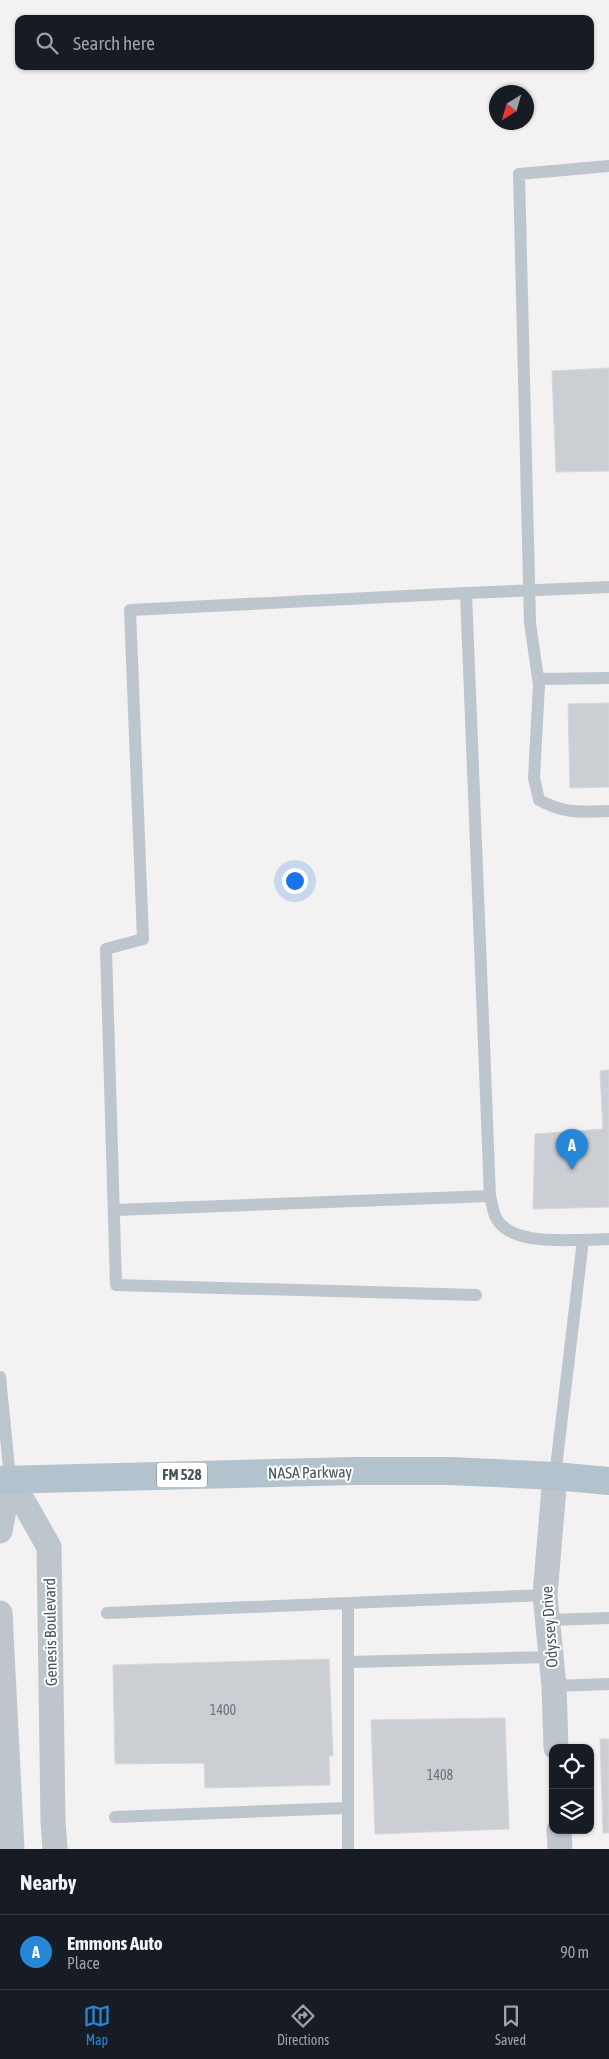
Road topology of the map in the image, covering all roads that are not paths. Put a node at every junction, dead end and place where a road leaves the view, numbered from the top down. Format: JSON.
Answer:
{"nodes":[{"id":1,"x":609,"y":166,"type":"edge"},
{"id":2,"x":609,"y":587,"type":"edge"},
{"id":3,"x":530,"y":590,"type":"junction"},
{"id":4,"x":466,"y":593,"type":"junction"},
{"id":5,"x":609,"y":678,"type":"edge"},
{"id":6,"x":538,"y":679,"type":"junction"},
{"id":7,"x":609,"y":811,"type":"edge"},
{"id":8,"x":490,"y":1196,"type":"junction"},
{"id":9,"x":114,"y":1210,"type":"junction"},
{"id":10,"x":583,"y":1240,"type":"junction"},
{"id":11,"x":609,"y":1240,"type":"edge"},
{"id":12,"x":476,"y":1295,"type":"dead end"},
{"id":13,"x":0,"y":1377,"type":"edge"},
{"id":14,"x":555,"y":1476,"type":"junction"},
{"id":15,"x":3,"y":1480,"type":"edge"},
{"id":16,"x":609,"y":1481,"type":"edge"},
{"id":17,"x":0,"y":1531,"type":"edge"},
{"id":18,"x":545,"y":1595,"type":"junction"},
{"id":19,"x":348,"y":1603,"type":"junction"},
{"id":20,"x":0,"y":1613,"type":"edge"},
{"id":21,"x":107,"y":1613,"type":"dead end"},
{"id":22,"x":609,"y":1618,"type":"edge"},
{"id":23,"x":548,"y":1620,"type":"junction"},
{"id":24,"x":551,"y":1657,"type":"junction"},
{"id":25,"x":349,"y":1662,"type":"junction"},
{"id":26,"x":609,"y":1684,"type":"edge"},
{"id":27,"x":554,"y":1686,"type":"junction"},
{"id":28,"x":556,"y":1744,"type":"edge"},
{"id":29,"x":347,"y":1808,"type":"junction"},
{"id":30,"x":116,"y":1817,"type":"dead end"},
{"id":31,"x":559,"y":1834,"type":"edge"},
{"id":32,"x":12,"y":1849,"type":"edge"},
{"id":33,"x":55,"y":1849,"type":"edge"},
{"id":34,"x":348,"y":1849,"type":"edge"},
{"id":35,"x":560,"y":1849,"type":"edge"}],
"edges":[{"from":1,"to":3,"type":"lane"},
{"from":2,"to":3,"type":"lane"},
{"from":3,"to":4,"type":"lane"},
{"from":3,"to":6,"type":"lane"},
{"from":4,"to":8,"type":"lane"},
{"from":4,"to":9,"type":"lane"},
{"from":5,"to":6,"type":"lane"},
{"from":6,"to":7,"type":"lane"},
{"from":8,"to":9,"type":"lane"},
{"from":8,"to":10,"type":"lane"},
{"from":9,"to":12,"type":"lane"},
{"from":10,"to":11,"type":"lane"},
{"from":10,"to":14,"type":"lane"},
{"from":13,"to":15,"type":"lane"},
{"from":14,"to":15,"type":"main road","name":"NASA Parkway","number":"FM 528"},
{"from":14,"to":16,"type":"main road","name":"NASA Parkway","number":"FM 528"},
{"from":14,"to":18,"type":"street","name":"Odyssey Drive"},
{"from":15,"to":17,"type":"street"},
{"from":15,"to":33,"type":"street","name":"Genesis Boulevard"},
{"from":18,"to":19,"type":"lane"},
{"from":18,"to":23,"type":"street","name":"Odyssey Drive"},
{"from":19,"to":21,"type":"lane"},
{"from":19,"to":25,"type":"lane"},
{"from":20,"to":32,"type":"street"},
{"from":22,"to":23,"type":"lane"},
{"from":23,"to":24,"type":"street","name":"Odyssey Drive"},
{"from":24,"to":25,"type":"lane"},
{"from":24,"to":27,"type":"street","name":"Odyssey Drive"},
{"from":25,"to":29,"type":"lane"},
{"from":26,"to":27,"type":"lane"},
{"from":27,"to":28,"type":"street","name":"Odyssey Drive"},
{"from":29,"to":30,"type":"lane"},
{"from":29,"to":34,"type":"lane"},
{"from":31,"to":35,"type":"street"}]}
